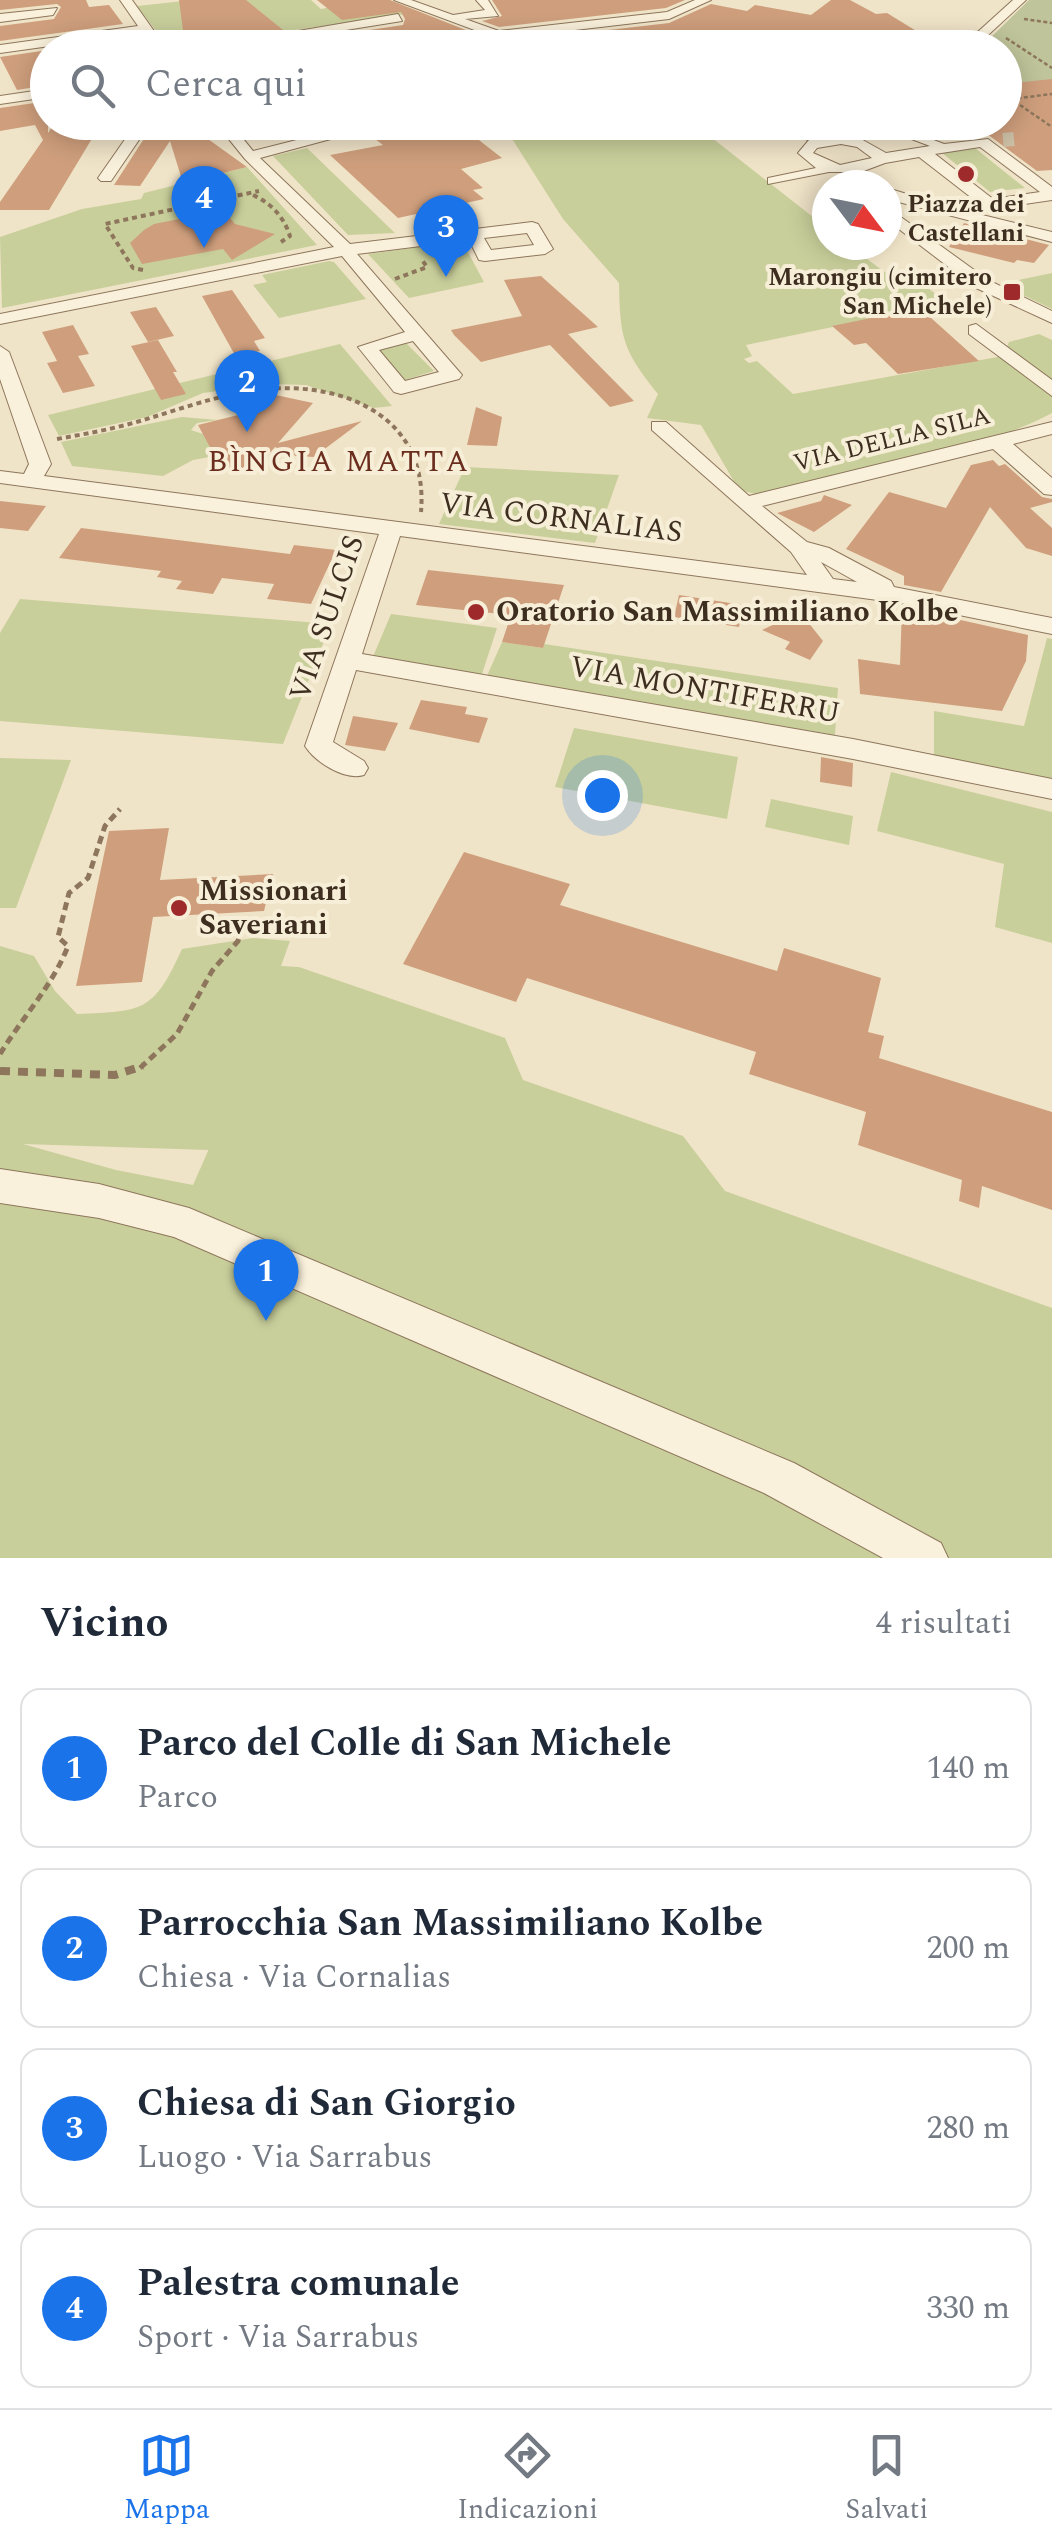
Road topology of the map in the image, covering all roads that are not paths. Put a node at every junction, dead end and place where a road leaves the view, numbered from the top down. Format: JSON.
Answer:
{"nodes":[{"id":1,"x":126,"y":0,"type":"edge"},
{"id":2,"x":400,"y":0,"type":"edge"},
{"id":3,"x":482,"y":0,"type":"edge"},
{"id":4,"x":705,"y":0,"type":"edge"},
{"id":5,"x":1010,"y":0,"type":"edge"},
{"id":6,"x":48,"y":4,"type":"edge"},
{"id":7,"x":0,"y":8,"type":"edge"},
{"id":8,"x":448,"y":17,"type":"junction"},
{"id":9,"x":0,"y":18,"type":"edge"},
{"id":10,"x":398,"y":18,"type":"dead end"},
{"id":11,"x":61,"y":24,"type":"junction"},
{"id":12,"x":145,"y":29,"type":"joint"},
{"id":13,"x":65,"y":30,"type":"edge"},
{"id":14,"x":138,"y":30,"type":"edge"},
{"id":15,"x":337,"y":30,"type":"edge"},
{"id":16,"x":484,"y":30,"type":"edge"},
{"id":17,"x":541,"y":30,"type":"edge"},
{"id":18,"x":974,"y":30,"type":"edge"},
{"id":19,"x":982,"y":30,"type":"edge"},
{"id":20,"x":0,"y":32,"type":"edge"},
{"id":21,"x":30,"y":44,"type":"edge"},
{"id":22,"x":0,"y":48,"type":"edge"},
{"id":23,"x":30,"y":96,"type":"edge"},
{"id":24,"x":0,"y":100,"type":"edge"},
{"id":25,"x":132,"y":140,"type":"edge"},
{"id":26,"x":237,"y":140,"type":"edge"},
{"id":27,"x":314,"y":140,"type":"edge"},
{"id":28,"x":779,"y":140,"type":"edge"},
{"id":29,"x":837,"y":140,"type":"joint"},
{"id":30,"x":882,"y":140,"type":"edge"},
{"id":31,"x":920,"y":140,"type":"edge"},
{"id":32,"x":1003,"y":140,"type":"tunnel mouth"},
{"id":33,"x":982,"y":142,"type":"junction"},
{"id":34,"x":948,"y":146,"type":"junction"},
{"id":35,"x":920,"y":150,"type":"junction"},
{"id":36,"x":804,"y":152,"type":"junction"},
{"id":37,"x":250,"y":156,"type":"junction"},
{"id":38,"x":878,"y":159,"type":"junction"},
{"id":39,"x":821,"y":169,"type":"junction"},
{"id":40,"x":878,"y":170,"type":"edge"},
{"id":41,"x":106,"y":178,"type":"dead end"},
{"id":42,"x":772,"y":180,"type":"dead end"},
{"id":43,"x":1052,"y":195,"type":"edge"},
{"id":44,"x":902,"y":197,"type":"edge"},
{"id":45,"x":991,"y":205,"type":"junction"},
{"id":46,"x":928,"y":208,"type":"junction"},
{"id":47,"x":902,"y":210,"type":"edge"},
{"id":48,"x":947,"y":212,"type":"junction"},
{"id":49,"x":902,"y":229,"type":"edge"},
{"id":50,"x":902,"y":232,"type":"edge"},
{"id":51,"x":474,"y":234,"type":"dead end"},
{"id":52,"x":1052,"y":237,"type":"edge"},
{"id":53,"x":346,"y":250,"type":"junction"},
{"id":54,"x":1052,"y":318,"type":"edge"},
{"id":55,"x":0,"y":319,"type":"edge"},
{"id":56,"x":976,"y":330,"type":"dead end"},
{"id":57,"x":1052,"y":332,"type":"edge"},
{"id":58,"x":418,"y":334,"type":"dead end"},
{"id":59,"x":0,"y":352,"type":"edge"},
{"id":60,"x":1052,"y":390,"type":"edge"},
{"id":61,"x":659,"y":426,"type":"dead end"},
{"id":62,"x":1052,"y":428,"type":"edge"},
{"id":63,"x":999,"y":443,"type":"junction"},
{"id":64,"x":0,"y":477,"type":"edge"},
{"id":65,"x":30,"y":480,"type":"junction"},
{"id":66,"x":1052,"y":489,"type":"edge"},
{"id":67,"x":744,"y":504,"type":"junction"},
{"id":68,"x":392,"y":528,"type":"junction"},
{"id":69,"x":799,"y":547,"type":"junction"},
{"id":70,"x":825,"y":585,"type":"junction"},
{"id":71,"x":900,"y":595,"type":"junction"},
{"id":72,"x":1052,"y":626,"type":"edge"},
{"id":73,"x":345,"y":660,"type":"junction"},
{"id":74,"x":354,"y":768,"type":"dead end"},
{"id":75,"x":1052,"y":789,"type":"edge"},
{"id":76,"x":0,"y":1186,"type":"edge"},
{"id":77,"x":926,"y":1558,"type":"edge"}],
"edges":[{"from":1,"to":12,"type":"street"},
{"from":2,"to":8,"type":"street"},
{"from":3,"to":8,"type":"street"},
{"from":4,"to":17,"type":"street"},
{"from":5,"to":18,"type":"street"},
{"from":5,"to":19,"type":"street"},
{"from":6,"to":7,"type":"street"},
{"from":6,"to":9,"type":"street"},
{"from":6,"to":11,"type":"street"},
{"from":8,"to":16,"type":"street"},
{"from":10,"to":15,"type":"street"},
{"from":11,"to":13,"type":"street"},
{"from":11,"to":20,"type":"street"},
{"from":12,"to":14,"type":"street"},
{"from":21,"to":22,"type":"street"},
{"from":23,"to":24,"type":"street"},
{"from":25,"to":41,"type":"street"},
{"from":26,"to":37,"type":"street"},
{"from":27,"to":37,"type":"street"},
{"from":28,"to":36,"type":"street"},
{"from":29,"to":36,"type":"street"},
{"from":29,"to":38,"type":"street"},
{"from":30,"to":38,"type":"street"},
{"from":31,"to":34,"type":"street"},
{"from":32,"to":33,"type":"street"},
{"from":33,"to":34,"type":"street"},
{"from":33,"to":43,"type":"street"},
{"from":34,"to":35,"type":"street"},
{"from":35,"to":38,"type":"street"},
{"from":35,"to":45,"type":"street"},
{"from":36,"to":39,"type":"street"},
{"from":37,"to":53,"type":"street"},
{"from":38,"to":39,"type":"street"},
{"from":38,"to":40,"type":"street"},
{"from":39,"to":42,"type":"street"},
{"from":43,"to":45,"type":"street"},
{"from":44,"to":46,"type":"street"},
{"from":45,"to":48,"type":"street"},
{"from":46,"to":47,"type":"street"},
{"from":46,"to":48,"type":"street"},
{"from":48,"to":52,"type":"street"},
{"from":49,"to":54,"type":"street"},
{"from":50,"to":57,"type":"street"},
{"from":51,"to":53,"type":"street"},
{"from":53,"to":55,"type":"street"},
{"from":53,"to":58,"type":"street"},
{"from":56,"to":60,"type":"street"},
{"from":59,"to":65,"type":"street"},
{"from":61,"to":67,"type":"street"},
{"from":62,"to":63,"type":"street","name":"VIA DELLA SILA"},
{"from":63,"to":66,"type":"street"},
{"from":63,"to":67,"type":"street","name":"VIA DELLA SILA"},
{"from":64,"to":65,"type":"street","name":"VIA CORNALIAS"},
{"from":65,"to":68,"type":"street","name":"VIA CORNALIAS"},
{"from":67,"to":69,"type":"street"},
{"from":68,"to":70,"type":"street","name":"VIA CORNALIAS"},
{"from":68,"to":73,"type":"street","name":"VIA SULCIS"},
{"from":69,"to":70,"type":"street"},
{"from":69,"to":71,"type":"street"},
{"from":70,"to":71,"type":"street","name":"VIA CORNALIAS"},
{"from":71,"to":72,"type":"street","name":"VIA CORNALIAS"},
{"from":73,"to":74,"type":"street","name":"VIA SULCIS"},
{"from":73,"to":75,"type":"street","name":"VIA MONTIFERRU"},
{"from":76,"to":77,"type":"street"}]}
